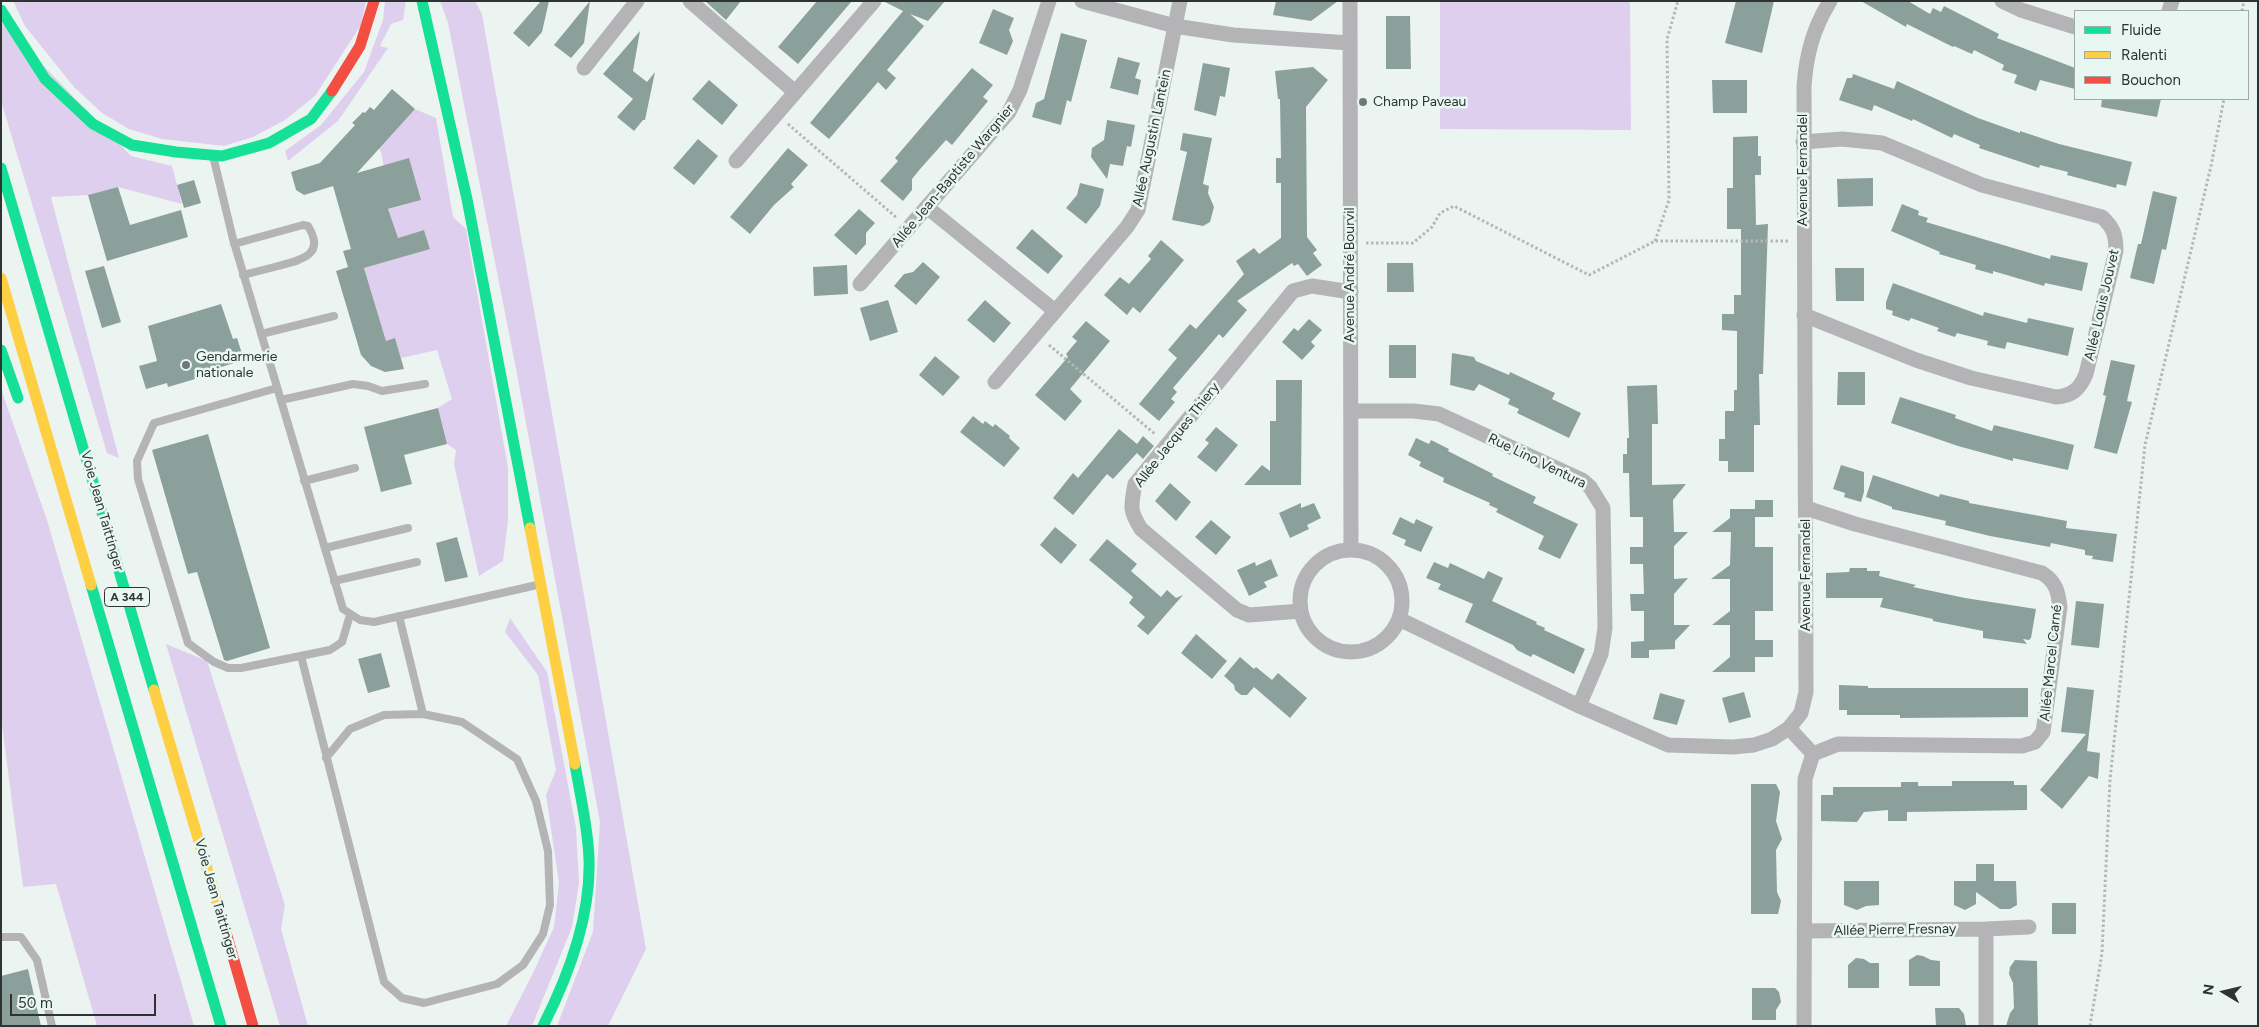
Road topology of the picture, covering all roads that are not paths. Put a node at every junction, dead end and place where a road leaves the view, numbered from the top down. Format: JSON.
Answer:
{"nodes":[{"id":1,"x":374,"y":1,"type":"edge"},
{"id":2,"x":422,"y":1,"type":"edge"},
{"id":3,"x":637,"y":1,"type":"edge"},
{"id":4,"x":690,"y":1,"type":"edge"},
{"id":5,"x":874,"y":1,"type":"edge"},
{"id":6,"x":1048,"y":1,"type":"edge"},
{"id":7,"x":1082,"y":1,"type":"edge"},
{"id":8,"x":1180,"y":1,"type":"edge"},
{"id":9,"x":1350,"y":1,"type":"edge"},
{"id":10,"x":1830,"y":1,"type":"edge"},
{"id":11,"x":2002,"y":1,"type":"edge"},
{"id":12,"x":1,"y":10,"type":"edge"},
{"id":13,"x":1175,"y":26,"type":"junction"},
{"id":14,"x":2074,"y":27,"type":"edge"},
{"id":15,"x":1350,"y":43,"type":"junction"},
{"id":16,"x":584,"y":68,"type":"dead end"},
{"id":17,"x":795,"y":92,"type":"junction"},
{"id":18,"x":1803,"y":142,"type":"junction"},
{"id":19,"x":212,"y":155,"type":"junction"},
{"id":20,"x":736,"y":161,"type":"dead end"},
{"id":21,"x":1,"y":168,"type":"edge"},
{"id":22,"x":928,"y":208,"type":"junction"},
{"id":23,"x":234,"y":244,"type":"junction"},
{"id":24,"x":243,"y":275,"type":"junction"},
{"id":25,"x":1,"y":278,"type":"edge"},
{"id":26,"x":860,"y":284,"type":"dead end"},
{"id":27,"x":1350,"y":292,"type":"junction"},
{"id":28,"x":1055,"y":311,"type":"junction"},
{"id":29,"x":334,"y":316,"type":"dead end"},
{"id":30,"x":1804,"y":316,"type":"junction"},
{"id":31,"x":261,"y":334,"type":"junction"},
{"id":32,"x":1,"y":350,"type":"edge"},
{"id":33,"x":995,"y":382,"type":"dead end"},
{"id":34,"x":425,"y":384,"type":"dead end"},
{"id":35,"x":277,"y":388,"type":"junction"},
{"id":36,"x":281,"y":400,"type":"junction"},
{"id":37,"x":22,"y":410,"type":"dead end"},
{"id":38,"x":1351,"y":411,"type":"junction"},
{"id":39,"x":355,"y":468,"type":"dead end"},
{"id":40,"x":46,"y":473,"type":"dead end"},
{"id":41,"x":304,"y":481,"type":"junction"},
{"id":42,"x":1806,"y":508,"type":"junction"},
{"id":43,"x":408,"y":528,"type":"dead end"},
{"id":44,"x":325,"y":548,"type":"junction"},
{"id":45,"x":1351,"y":550,"type":"junction"},
{"id":46,"x":417,"y":562,"type":"dead end"},
{"id":47,"x":334,"y":581,"type":"junction"},
{"id":48,"x":541,"y":584,"type":"junction"},
{"id":49,"x":94,"y":600,"type":"junction"},
{"id":50,"x":1301,"y":611,"type":"junction"},
{"id":51,"x":350,"y":615,"type":"junction"},
{"id":52,"x":399,"y":616,"type":"junction"},
{"id":53,"x":1400,"y":619,"type":"junction"},
{"id":54,"x":301,"y":656,"type":"junction"},
{"id":55,"x":1579,"y":706,"type":"junction"},
{"id":56,"x":423,"y":714,"type":"junction"},
{"id":57,"x":1789,"y":728,"type":"junction"},
{"id":58,"x":1813,"y":754,"type":"junction"},
{"id":59,"x":326,"y":758,"type":"junction"},
{"id":60,"x":2029,"y":927,"type":"dead end"},
{"id":61,"x":1986,"y":929,"type":"junction"},
{"id":62,"x":1804,"y":931,"type":"junction"},
{"id":63,"x":1,"y":937,"type":"edge"},
{"id":64,"x":52,"y":1026,"type":"edge"},
{"id":65,"x":220,"y":1026,"type":"edge"},
{"id":66,"x":253,"y":1026,"type":"edge"},
{"id":67,"x":543,"y":1026,"type":"edge"},
{"id":68,"x":1804,"y":1026,"type":"edge"},
{"id":69,"x":1986,"y":1026,"type":"edge"}],
"edges":[{"from":1,"to":19,"type":"highway"},
{"from":2,"to":48,"type":"highway"},
{"from":3,"to":16,"type":"street"},
{"from":4,"to":17,"type":"street"},
{"from":5,"to":17,"type":"street"},
{"from":6,"to":22,"type":"street","name":"Allée Jean-Baptiste Wargnier"},
{"from":7,"to":13,"type":"street"},
{"from":8,"to":13,"type":"street","name":"Allée Augustin Lantein"},
{"from":9,"to":15,"type":"street","name":"Avenue André Bourvil"},
{"from":10,"to":18,"type":"street","name":"Avenue Fernandel"},
{"from":11,"to":14,"type":"street"},
{"from":12,"to":19,"type":"highway"},
{"from":13,"to":15,"type":"street"},
{"from":13,"to":28,"type":"street","name":"Allée Augustin Lantein"},
{"from":15,"to":27,"type":"street","name":"Avenue André Bourvil"},
{"from":17,"to":20,"type":"street"},
{"from":18,"to":30,"type":"street","name":"Avenue Fernandel"},
{"from":18,"to":30,"type":"street","name":"Allée Louis Jouvet"},
{"from":19,"to":23,"type":"lane"},
{"from":21,"to":66,"type":"highway","name":"Voie Jean Taittinger","number":"A 344"},
{"from":22,"to":26,"type":"street","name":"Allée Jean-Baptiste Wargnier"},
{"from":22,"to":28,"type":"street"},
{"from":23,"to":24,"type":"lane"},
{"from":23,"to":24,"type":"lane"},
{"from":24,"to":31,"type":"lane"},
{"from":25,"to":49,"type":"highway","number":"A 344"},
{"from":27,"to":38,"type":"street","name":"Avenue André Bourvil"},
{"from":27,"to":50,"type":"street","name":"Allée Jacques Thiery"},
{"from":28,"to":33,"type":"street","name":"Allée Augustin Lantein"},
{"from":29,"to":31,"type":"lane"},
{"from":30,"to":42,"type":"street","name":"Avenue Fernandel"},
{"from":31,"to":35,"type":"lane"},
{"from":32,"to":37,"type":"highway"},
{"from":34,"to":36,"type":"lane"},
{"from":35,"to":36,"type":"lane"},
{"from":35,"to":54,"type":"lane"},
{"from":36,"to":41,"type":"lane"},
{"from":38,"to":45,"type":"street","name":"Avenue André Bourvil"},
{"from":38,"to":55,"type":"street","name":"Rue Lino Ventura"},
{"from":39,"to":41,"type":"lane"},
{"from":40,"to":49,"type":"highway"},
{"from":41,"to":44,"type":"lane"},
{"from":42,"to":57,"type":"street","name":"Avenue Fernandel"},
{"from":42,"to":58,"type":"street","name":"Allée Marcel Carné"},
{"from":43,"to":44,"type":"lane"},
{"from":44,"to":47,"type":"lane"},
{"from":45,"to":50,"type":"street"},
{"from":45,"to":53,"type":"street"},
{"from":46,"to":47,"type":"lane"},
{"from":47,"to":51,"type":"lane"},
{"from":48,"to":52,"type":"lane"},
{"from":48,"to":67,"type":"highway"},
{"from":49,"to":65,"type":"highway","number":"A 344"},
{"from":50,"to":53,"type":"street"},
{"from":51,"to":52,"type":"lane"},
{"from":51,"to":54,"type":"lane"},
{"from":52,"to":56,"type":"lane"},
{"from":53,"to":55,"type":"street","name":"Avenue Fernandel"},
{"from":54,"to":59,"type":"lane"},
{"from":55,"to":57,"type":"street","name":"Avenue Fernandel"},
{"from":56,"to":59,"type":"lane"},
{"from":56,"to":59,"type":"lane"},
{"from":57,"to":58,"type":"street"},
{"from":58,"to":62,"type":"street"},
{"from":60,"to":61,"type":"street","name":"Allée Pierre Fresnay"},
{"from":61,"to":62,"type":"street","name":"Allée Pierre Fresnay"},
{"from":61,"to":69,"type":"street"},
{"from":62,"to":68,"type":"street"},
{"from":63,"to":64,"type":"lane"}]}
